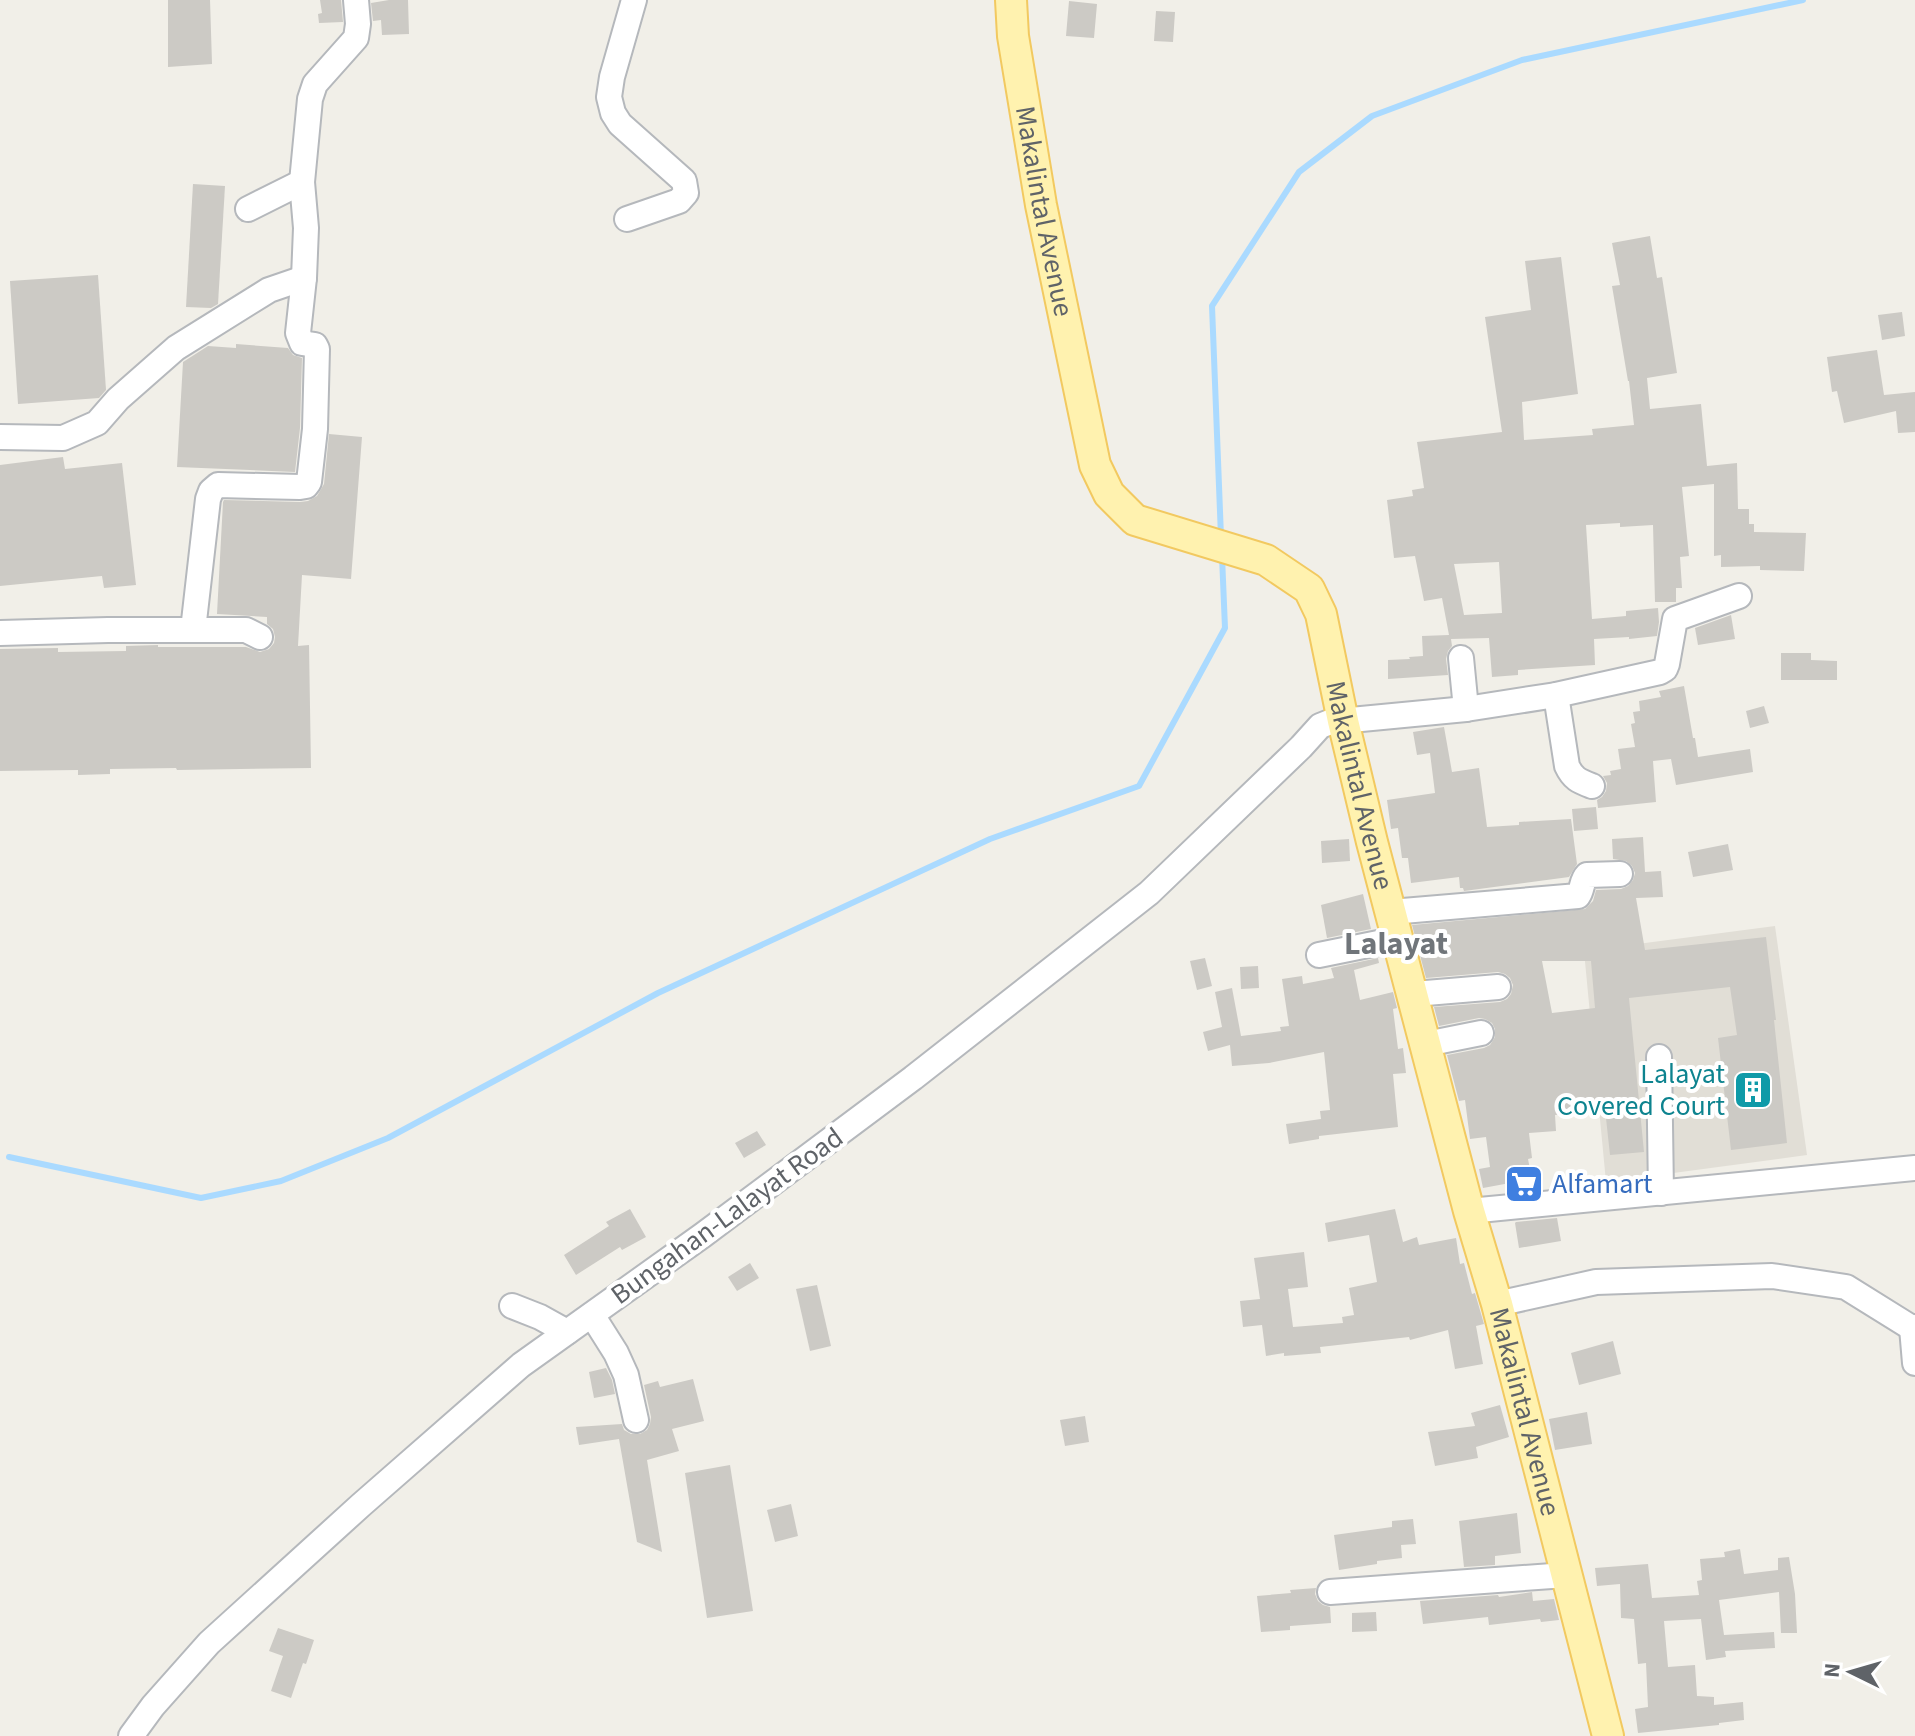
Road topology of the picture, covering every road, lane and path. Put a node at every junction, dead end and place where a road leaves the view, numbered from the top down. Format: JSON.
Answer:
{"nodes":[{"id":1,"x":356,"y":0,"type":"edge"},
{"id":2,"x":634,"y":0,"type":"edge"},
{"id":3,"x":1011,"y":0,"type":"edge"},
{"id":4,"x":302,"y":182,"type":"junction"},
{"id":5,"x":248,"y":209,"type":"dead end"},
{"id":6,"x":627,"y":219,"type":"dead end"},
{"id":7,"x":304,"y":278,"type":"junction"},
{"id":8,"x":0,"y":437,"type":"edge"},
{"id":9,"x":1739,"y":596,"type":"dead end"},
{"id":10,"x":193,"y":630,"type":"junction"},
{"id":11,"x":0,"y":633,"type":"edge"},
{"id":12,"x":260,"y":637,"type":"dead end"},
{"id":13,"x":1461,"y":658,"type":"dead end"},
{"id":14,"x":1556,"y":695,"type":"junction"},
{"id":15,"x":1466,"y":709,"type":"junction"},
{"id":16,"x":1343,"y":721,"type":"junction"},
{"id":17,"x":1592,"y":786,"type":"dead end"},
{"id":18,"x":1620,"y":874,"type":"dead end"},
{"id":19,"x":1395,"y":926,"type":"junction"},
{"id":20,"x":1319,"y":955,"type":"dead end"},
{"id":21,"x":1498,"y":987,"type":"dead end"},
{"id":22,"x":1414,"y":994,"type":"junction"},
{"id":23,"x":1481,"y":1033,"type":"dead end"},
{"id":24,"x":1426,"y":1044,"type":"junction"},
{"id":25,"x":1659,"y":1057,"type":"dead end"},
{"id":26,"x":1915,"y":1168,"type":"edge"},
{"id":27,"x":1661,"y":1193,"type":"junction"},
{"id":28,"x":1469,"y":1211,"type":"junction"},
{"id":29,"x":1497,"y":1304,"type":"junction"},
{"id":30,"x":512,"y":1306,"type":"dead end"},
{"id":31,"x":592,"y":1315,"type":"junction"},
{"id":32,"x":1914,"y":1328,"type":"edge"},
{"id":33,"x":567,"y":1332,"type":"junction"},
{"id":34,"x":1915,"y":1363,"type":"edge"},
{"id":35,"x":636,"y":1420,"type":"dead end"},
{"id":36,"x":1566,"y":1575,"type":"junction"},
{"id":37,"x":1330,"y":1592,"type":"dead end"},
{"id":38,"x":131,"y":1736,"type":"edge"},
{"id":39,"x":1608,"y":1736,"type":"edge"}],
"edges":[{"from":1,"to":4,"type":"street"},
{"from":2,"to":6,"type":"street"},
{"from":3,"to":16,"type":"main road","name":"Makalintal Avenue"},
{"from":4,"to":5,"type":"street"},
{"from":4,"to":7,"type":"street"},
{"from":7,"to":8,"type":"street"},
{"from":7,"to":10,"type":"street"},
{"from":9,"to":14,"type":"street","name":"Bungahan-Lalayat Road"},
{"from":10,"to":11,"type":"street"},
{"from":10,"to":12,"type":"street"},
{"from":13,"to":15,"type":"street"},
{"from":14,"to":15,"type":"street","name":"Bungahan-Lalayat Road"},
{"from":14,"to":17,"type":"street"},
{"from":15,"to":16,"type":"street","name":"Bungahan-Lalayat Road"},
{"from":16,"to":19,"type":"main road","name":"Makalintal Avenue"},
{"from":16,"to":31,"type":"street","name":"Bungahan-Lalayat Road"},
{"from":18,"to":19,"type":"street"},
{"from":19,"to":20,"type":"street"},
{"from":19,"to":22,"type":"main road","name":"Makalintal Avenue"},
{"from":21,"to":22,"type":"street"},
{"from":22,"to":24,"type":"main road","name":"Makalintal Avenue"},
{"from":23,"to":24,"type":"street"},
{"from":24,"to":28,"type":"main road","name":"Makalintal Avenue"},
{"from":25,"to":27,"type":"street"},
{"from":26,"to":27,"type":"street"},
{"from":27,"to":28,"type":"street"},
{"from":28,"to":29,"type":"main road","name":"Makalintal Avenue"},
{"from":29,"to":32,"type":"street"},
{"from":29,"to":36,"type":"main road","name":"Makalintal Avenue"},
{"from":30,"to":33,"type":"street"},
{"from":31,"to":33,"type":"street","name":"Bungahan-Lalayat Road"},
{"from":31,"to":35,"type":"street"},
{"from":32,"to":34,"type":"street"},
{"from":33,"to":38,"type":"street","name":"Bungahan-Lalayat Road"},
{"from":36,"to":37,"type":"street"},
{"from":36,"to":39,"type":"main road","name":"Makalintal Avenue"}]}
